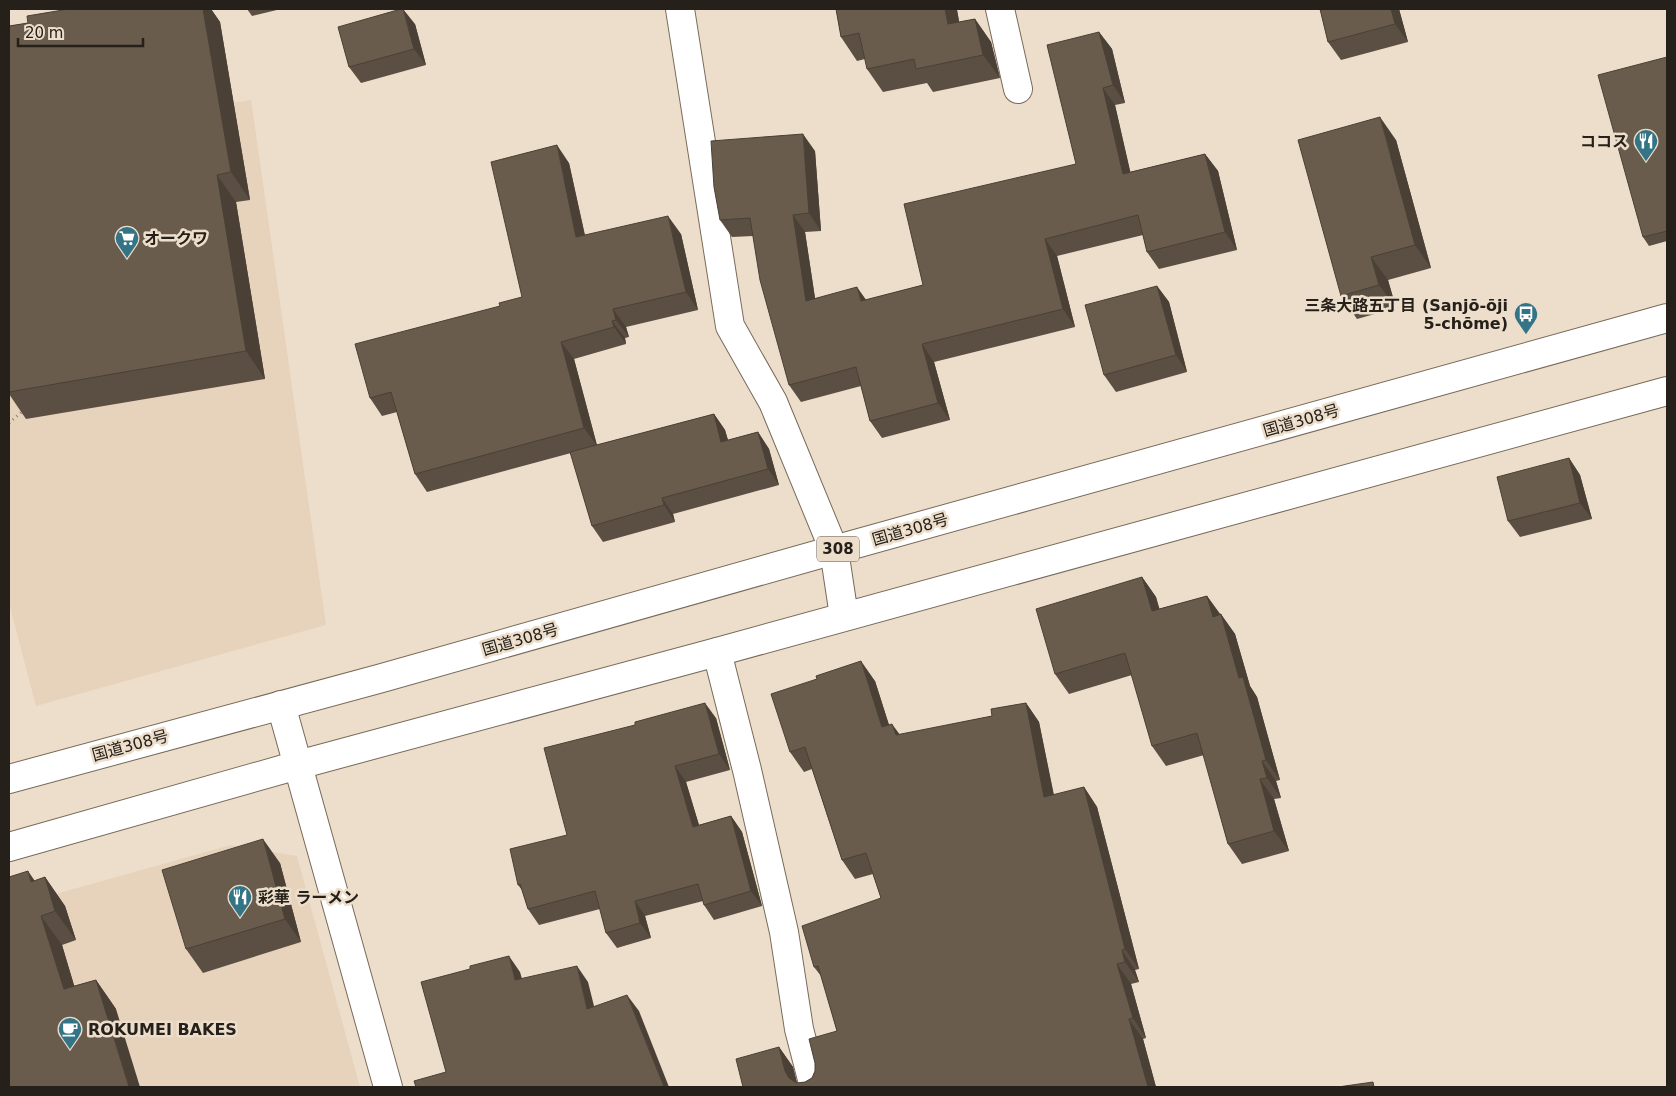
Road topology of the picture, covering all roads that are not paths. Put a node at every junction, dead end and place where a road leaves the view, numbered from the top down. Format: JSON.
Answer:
{"nodes":[{"id":1,"x":680,"y":9,"type":"edge"},
{"id":2,"x":1000,"y":9,"type":"edge"},
{"id":3,"x":1018,"y":89,"type":"dead end"},
{"id":4,"x":1667,"y":318,"type":"edge"},
{"id":5,"x":1667,"y":390,"type":"edge"},
{"id":6,"x":834,"y":550,"type":"junction"},
{"id":7,"x":844,"y":616,"type":"junction"},
{"id":8,"x":717,"y":652,"type":"junction"},
{"id":9,"x":281,"y":705,"type":"junction"},
{"id":10,"x":298,"y":765,"type":"junction"},
{"id":11,"x":9,"y":779,"type":"edge"},
{"id":12,"x":9,"y":847,"type":"edge"},
{"id":13,"x":388,"y":1087,"type":"edge"},
{"id":14,"x":814,"y":1087,"type":"edge"}],
"edges":[{"from":1,"to":6,"type":"main road"},
{"from":2,"to":3,"type":"main road"},
{"from":4,"to":6,"type":"main road","name":"国道308号","number":"308"},
{"from":5,"to":7,"type":"main road"},
{"from":6,"to":7,"type":"main road"},
{"from":6,"to":9,"type":"main road","name":"国道308号","number":"308"},
{"from":7,"to":8,"type":"main road"},
{"from":8,"to":10,"type":"main road"},
{"from":8,"to":14,"type":"main road"},
{"from":9,"to":10,"type":"main road"},
{"from":9,"to":11,"type":"main road","name":"国道308号","number":"308"},
{"from":10,"to":12,"type":"main road"},
{"from":10,"to":13,"type":"main road"}]}
